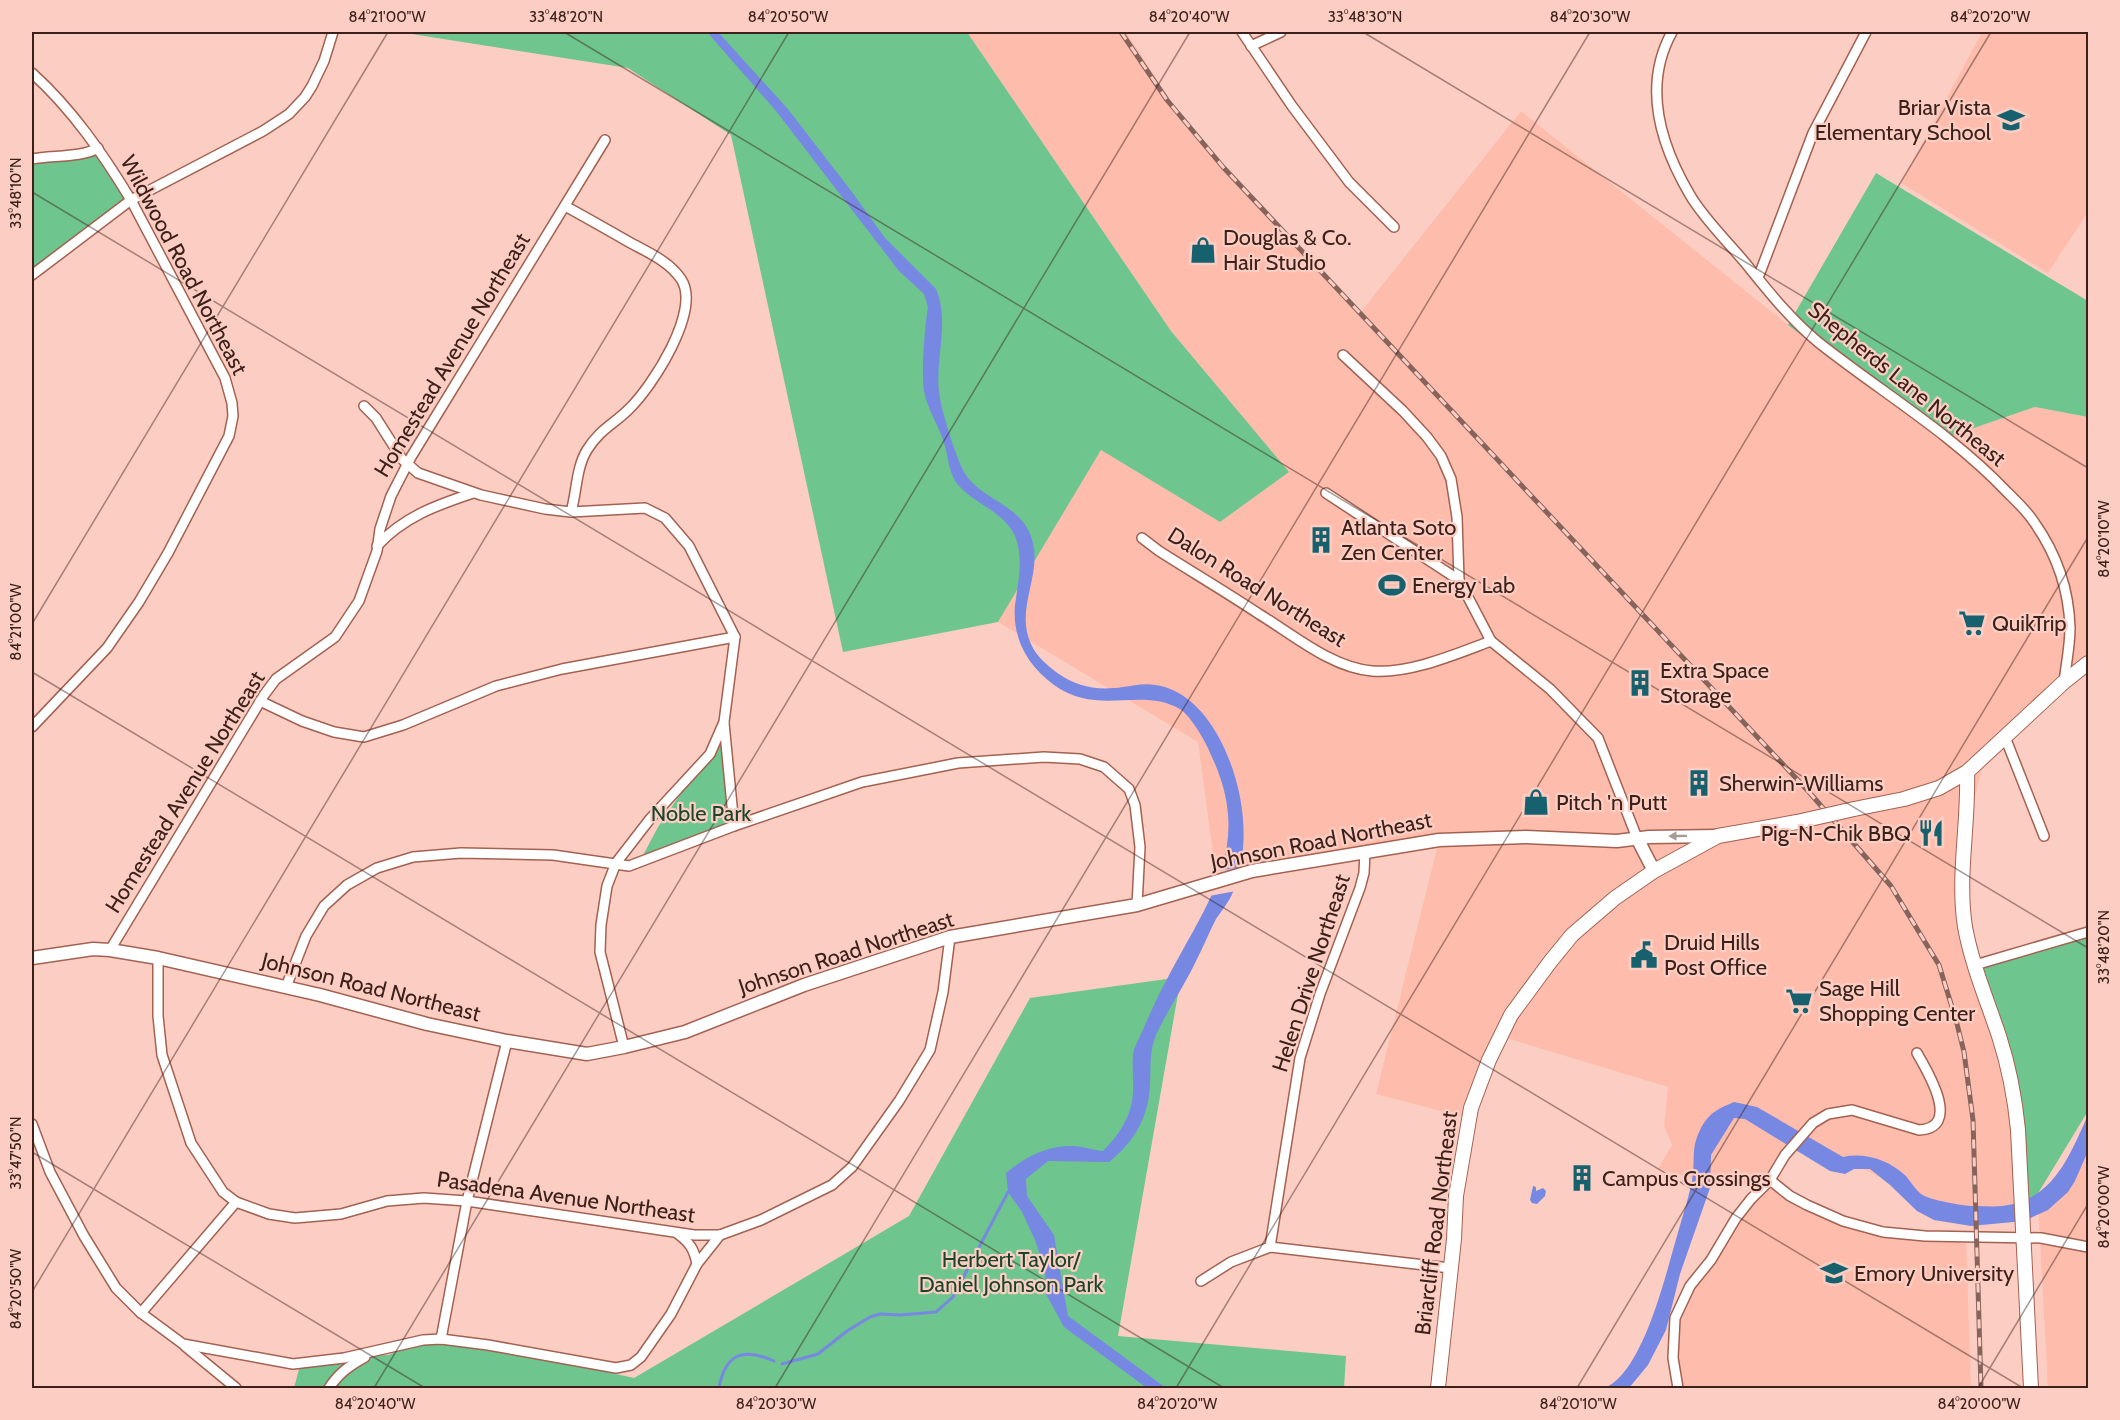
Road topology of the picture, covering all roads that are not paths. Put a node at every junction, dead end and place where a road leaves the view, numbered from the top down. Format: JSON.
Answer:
{"nodes":[{"id":1,"x":333,"y":32,"type":"edge"},
{"id":2,"x":1242,"y":32,"type":"edge"},
{"id":3,"x":1281,"y":32,"type":"edge"},
{"id":4,"x":1672,"y":32,"type":"edge"},
{"id":5,"x":1866,"y":32,"type":"edge"},
{"id":6,"x":1251,"y":46,"type":"junction"},
{"id":7,"x":32,"y":73,"type":"edge"},
{"id":8,"x":605,"y":140,"type":"dead end"},
{"id":9,"x":98,"y":148,"type":"junction"},
{"id":10,"x":32,"y":159,"type":"edge"},
{"id":11,"x":131,"y":200,"type":"junction"},
{"id":12,"x":566,"y":206,"type":"junction"},
{"id":13,"x":1394,"y":227,"type":"dead end"},
{"id":14,"x":32,"y":275,"type":"edge"},
{"id":15,"x":1758,"y":278,"type":"junction"},
{"id":16,"x":1343,"y":355,"type":"dead end"},
{"id":17,"x":364,"y":406,"type":"dead end"},
{"id":18,"x":407,"y":465,"type":"junction"},
{"id":19,"x":472,"y":493,"type":"junction"},
{"id":20,"x":1326,"y":493,"type":"dead end"},
{"id":21,"x":571,"y":512,"type":"junction"},
{"id":22,"x":1142,"y":538,"type":"dead end"},
{"id":23,"x":377,"y":546,"type":"junction"},
{"id":24,"x":1459,"y":580,"type":"junction"},
{"id":25,"x":735,"y":638,"type":"junction"},
{"id":26,"x":1491,"y":641,"type":"junction"},
{"id":27,"x":2088,"y":663,"type":"edge"},
{"id":28,"x":2064,"y":682,"type":"junction"},
{"id":29,"x":260,"y":701,"type":"junction"},
{"id":30,"x":724,"y":722,"type":"junction"},
{"id":31,"x":32,"y":727,"type":"edge"},
{"id":32,"x":2005,"y":737,"type":"junction"},
{"id":33,"x":1967,"y":772,"type":"junction"},
{"id":34,"x":734,"y":825,"type":"junction"},
{"id":35,"x":1718,"y":836,"type":"junction"},
{"id":36,"x":2044,"y":836,"type":"dead end"},
{"id":37,"x":1637,"y":838,"type":"junction"},
{"id":38,"x":1365,"y":852,"type":"junction"},
{"id":39,"x":616,"y":863,"type":"junction"},
{"id":40,"x":1654,"y":871,"type":"junction"},
{"id":41,"x":1137,"y":905,"type":"junction"},
{"id":42,"x":2088,"y":932,"type":"edge"},
{"id":43,"x":950,"y":937,"type":"junction"},
{"id":44,"x":110,"y":950,"type":"junction"},
{"id":45,"x":32,"y":958,"type":"edge"},
{"id":46,"x":158,"y":958,"type":"junction"},
{"id":47,"x":1975,"y":965,"type":"junction"},
{"id":48,"x":286,"y":987,"type":"junction"},
{"id":49,"x":507,"y":1041,"type":"junction"},
{"id":50,"x":624,"y":1047,"type":"junction"},
{"id":51,"x":1917,"y":1053,"type":"dead end"},
{"id":52,"x":32,"y":1124,"type":"edge"},
{"id":53,"x":1770,"y":1180,"type":"junction"},
{"id":54,"x":467,"y":1201,"type":"junction"},
{"id":55,"x":236,"y":1203,"type":"junction"},
{"id":56,"x":676,"y":1233,"type":"junction"},
{"id":57,"x":720,"y":1235,"type":"junction"},
{"id":58,"x":2024,"y":1239,"type":"junction"},
{"id":59,"x":2088,"y":1247,"type":"edge"},
{"id":60,"x":1270,"y":1248,"type":"junction"},
{"id":61,"x":697,"y":1264,"type":"junction"},
{"id":62,"x":1450,"y":1268,"type":"junction"},
{"id":63,"x":1201,"y":1281,"type":"dead end"},
{"id":64,"x":141,"y":1313,"type":"junction"},
{"id":65,"x":441,"y":1340,"type":"junction"},
{"id":66,"x":183,"y":1344,"type":"junction"},
{"id":67,"x":374,"y":1353,"type":"junction"},
{"id":68,"x":236,"y":1389,"type":"edge"},
{"id":69,"x":329,"y":1389,"type":"edge"},
{"id":70,"x":1438,"y":1389,"type":"edge"},
{"id":71,"x":1678,"y":1389,"type":"edge"},
{"id":72,"x":2031,"y":1389,"type":"edge"}],
"edges":[{"from":1,"to":11,"type":"street"},
{"from":2,"to":6,"type":"street"},
{"from":3,"to":6,"type":"street"},
{"from":4,"to":15,"type":"street","name":"Shepherds Lane Northeast"},
{"from":5,"to":15,"type":"street"},
{"from":6,"to":13,"type":"street"},
{"from":7,"to":9,"type":"street","name":"Wildwood Road Northeast"},
{"from":8,"to":12,"type":"street","name":"Homestead Avenue Northeast"},
{"from":9,"to":10,"type":"street"},
{"from":9,"to":11,"type":"street","name":"Wildwood Road Northeast"},
{"from":11,"to":14,"type":"street"},
{"from":11,"to":31,"type":"street","name":"Wildwood Road Northeast"},
{"from":12,"to":18,"type":"street","name":"Homestead Avenue Northeast"},
{"from":12,"to":21,"type":"street"},
{"from":15,"to":28,"type":"street","name":"Shepherds Lane Northeast"},
{"from":16,"to":24,"type":"street"},
{"from":17,"to":18,"type":"street"},
{"from":18,"to":19,"type":"street"},
{"from":18,"to":23,"type":"street","name":"Homestead Avenue Northeast"},
{"from":19,"to":21,"type":"street"},
{"from":19,"to":23,"type":"street"},
{"from":20,"to":24,"type":"street"},
{"from":21,"to":25,"type":"street"},
{"from":22,"to":26,"type":"street","name":"Dalon Road Northeast"},
{"from":23,"to":29,"type":"street","name":"Homestead Avenue Northeast"},
{"from":24,"to":26,"type":"street"},
{"from":25,"to":29,"type":"street"},
{"from":25,"to":30,"type":"street"},
{"from":26,"to":37,"type":"street"},
{"from":27,"to":28,"type":"main road","name":"Briarcliff Road Northeast"},
{"from":28,"to":32,"type":"main road","name":"Briarcliff Road Northeast"},
{"from":29,"to":44,"type":"street","name":"Homestead Avenue Northeast"},
{"from":30,"to":34,"type":"street"},
{"from":30,"to":39,"type":"street"},
{"from":32,"to":33,"type":"main road","name":"Briarcliff Road Northeast"},
{"from":32,"to":36,"type":"street"},
{"from":33,"to":35,"type":"main road","name":"Briarcliff Road Northeast","bridge":true},
{"from":33,"to":47,"type":"main road"},
{"from":34,"to":39,"type":"street"},
{"from":34,"to":41,"type":"street"},
{"from":35,"to":37,"type":"street","name":"Johnson Road Northeast","one_way":true},
{"from":35,"to":40,"type":"main road","name":"Briarcliff Road Northeast"},
{"from":37,"to":38,"type":"street","name":"Johnson Road Northeast"},
{"from":37,"to":40,"type":"street"},
{"from":38,"to":41,"type":"street","name":"Johnson Road Northeast"},
{"from":38,"to":60,"type":"street","name":"Helen Drive Northeast"},
{"from":39,"to":48,"type":"street"},
{"from":39,"to":50,"type":"street"},
{"from":40,"to":62,"type":"main road","name":"Briarcliff Road Northeast"},
{"from":41,"to":43,"type":"street","name":"Johnson Road Northeast"},
{"from":42,"to":47,"type":"street"},
{"from":43,"to":50,"type":"street","name":"Johnson Road Northeast"},
{"from":43,"to":57,"type":"street","name":"Pasadena Avenue Northeast"},
{"from":44,"to":45,"type":"street","name":"Johnson Road Northeast"},
{"from":44,"to":46,"type":"street","name":"Johnson Road Northeast"},
{"from":46,"to":48,"type":"street","name":"Johnson Road Northeast"},
{"from":46,"to":55,"type":"street","name":"Pasadena Avenue Northeast"},
{"from":47,"to":58,"type":"main road"},
{"from":48,"to":49,"type":"street","name":"Johnson Road Northeast"},
{"from":49,"to":50,"type":"street","name":"Johnson Road Northeast"},
{"from":49,"to":54,"type":"street"},
{"from":51,"to":53,"type":"street"},
{"from":52,"to":64,"type":"street"},
{"from":53,"to":58,"type":"street"},
{"from":53,"to":71,"type":"street"},
{"from":54,"to":55,"type":"street","name":"Pasadena Avenue Northeast"},
{"from":54,"to":56,"type":"street","name":"Pasadena Avenue Northeast"},
{"from":54,"to":65,"type":"street"},
{"from":55,"to":64,"type":"street"},
{"from":56,"to":57,"type":"street","name":"Pasadena Avenue Northeast"},
{"from":56,"to":61,"type":"street"},
{"from":57,"to":61,"type":"street"},
{"from":58,"to":59,"type":"street"},
{"from":58,"to":72,"type":"main road"},
{"from":60,"to":62,"type":"street"},
{"from":60,"to":63,"type":"street"},
{"from":61,"to":65,"type":"street"},
{"from":62,"to":70,"type":"main road","name":"Briarcliff Road Northeast"},
{"from":64,"to":66,"type":"street"},
{"from":65,"to":67,"type":"street"},
{"from":66,"to":67,"type":"street"},
{"from":66,"to":68,"type":"street"},
{"from":67,"to":69,"type":"street"}]}
